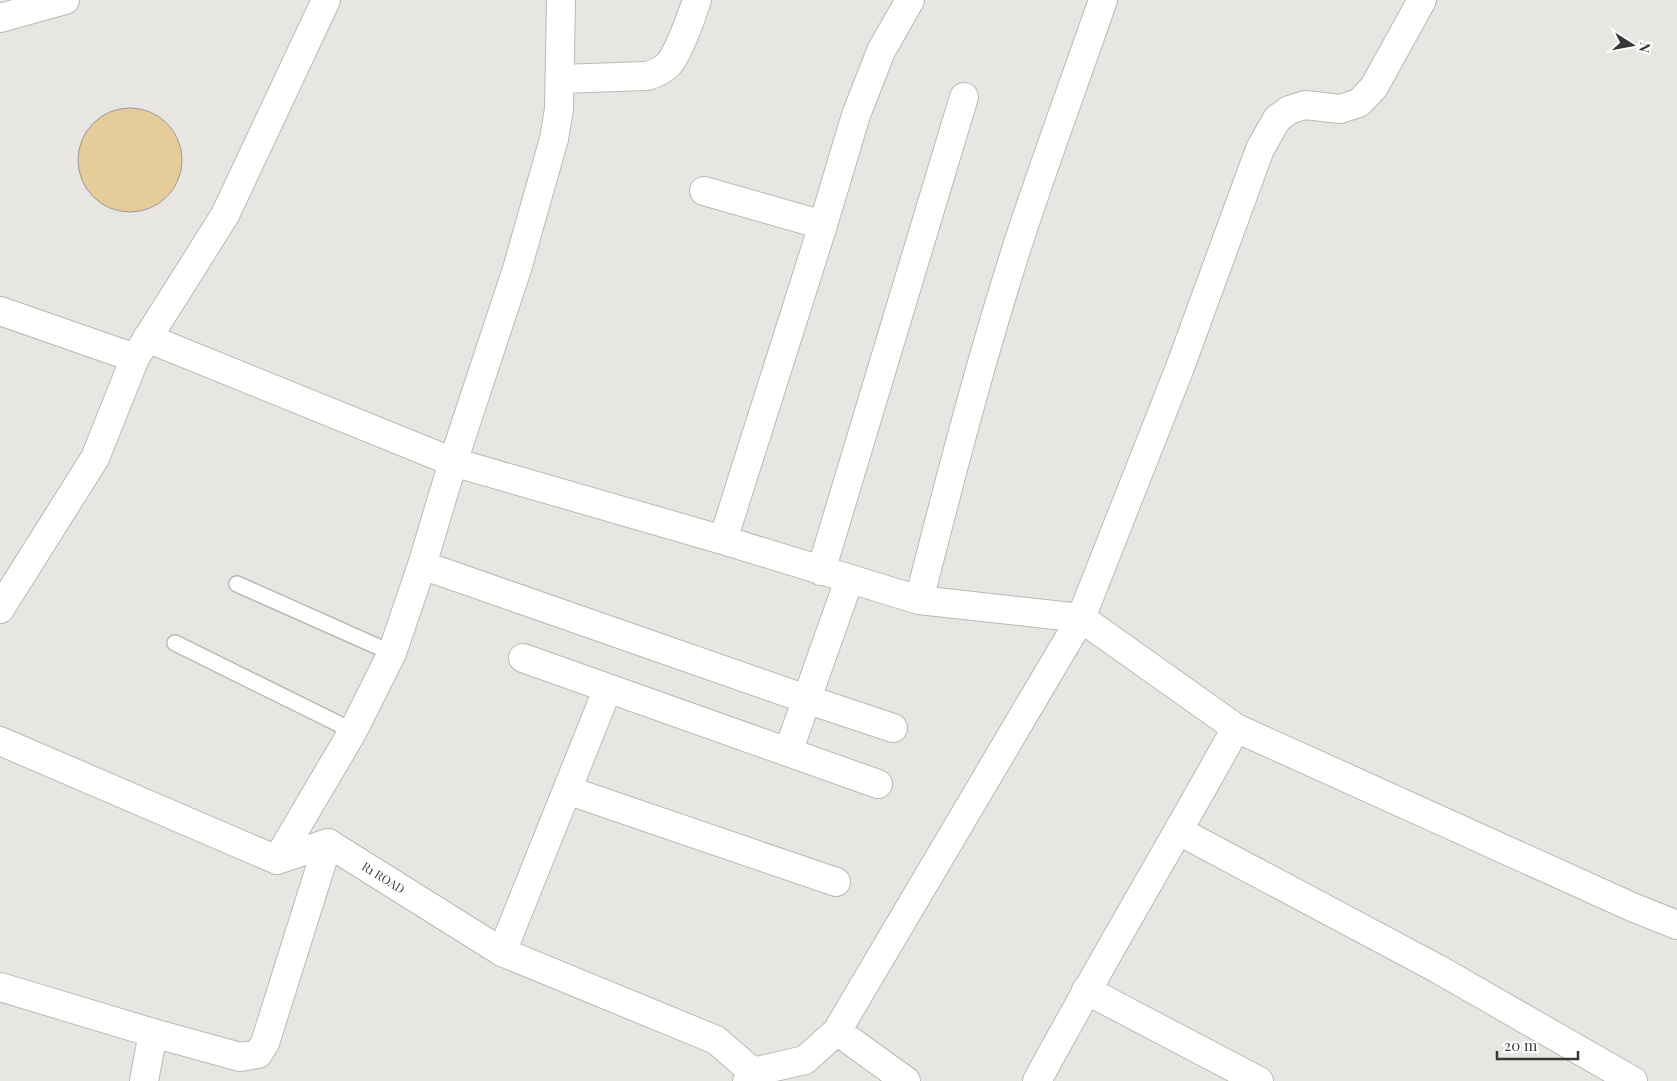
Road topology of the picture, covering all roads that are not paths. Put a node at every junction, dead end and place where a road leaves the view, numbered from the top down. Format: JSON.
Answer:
{"nodes":[{"id":1,"x":326,"y":0,"type":"edge"},
{"id":2,"x":561,"y":0,"type":"edge"},
{"id":3,"x":697,"y":0,"type":"edge"},
{"id":4,"x":910,"y":0,"type":"edge"},
{"id":5,"x":1422,"y":0,"type":"edge"},
{"id":6,"x":48,"y":2,"type":"edge"},
{"id":7,"x":1096,"y":2,"type":"edge"},
{"id":8,"x":0,"y":18,"type":"edge"},
{"id":9,"x":560,"y":79,"type":"junction"},
{"id":10,"x":964,"y":97,"type":"dead end"},
{"id":11,"x":704,"y":191,"type":"dead end"},
{"id":12,"x":823,"y":225,"type":"junction"},
{"id":13,"x":0,"y":311,"type":"edge"},
{"id":14,"x":141,"y":348,"type":"junction"},
{"id":15,"x":453,"y":462,"type":"junction"},
{"id":16,"x":723,"y":540,"type":"junction"},
{"id":17,"x":422,"y":565,"type":"junction"},
{"id":18,"x":821,"y":571,"type":"junction"},
{"id":19,"x":849,"y":580,"type":"junction"},
{"id":20,"x":237,"y":584,"type":"dead end"},
{"id":21,"x":919,"y":600,"type":"junction"},
{"id":22,"x":0,"y":609,"type":"edge"},
{"id":23,"x":1081,"y":618,"type":"junction"},
{"id":24,"x":175,"y":643,"type":"dead end"},
{"id":25,"x":392,"y":653,"type":"junction"},
{"id":26,"x":523,"y":658,"type":"dead end"},
{"id":27,"x":608,"y":688,"type":"junction"},
{"id":28,"x":806,"y":699,"type":"junction"},
{"id":29,"x":893,"y":728,"type":"dead end"},
{"id":30,"x":1236,"y":728,"type":"junction"},
{"id":31,"x":353,"y":731,"type":"junction"},
{"id":32,"x":0,"y":742,"type":"edge"},
{"id":33,"x":788,"y":752,"type":"junction"},
{"id":34,"x":878,"y":784,"type":"dead end"},
{"id":35,"x":567,"y":790,"type":"junction"},
{"id":36,"x":1180,"y":831,"type":"junction"},
{"id":37,"x":328,"y":843,"type":"junction"},
{"id":38,"x":277,"y":860,"type":"junction"},
{"id":39,"x":836,"y":882,"type":"dead end"},
{"id":40,"x":1677,"y":925,"type":"edge"},
{"id":41,"x":502,"y":952,"type":"junction"},
{"id":42,"x":0,"y":987,"type":"edge"},
{"id":43,"x":1086,"y":990,"type":"junction"},
{"id":44,"x":837,"y":1032,"type":"junction"},
{"id":45,"x":153,"y":1033,"type":"junction"},
{"id":46,"x":752,"y":1078,"type":"edge"},
{"id":47,"x":144,"y":1081,"type":"edge"},
{"id":48,"x":906,"y":1081,"type":"edge"},
{"id":49,"x":1037,"y":1081,"type":"edge"},
{"id":50,"x":1259,"y":1081,"type":"edge"},
{"id":51,"x":1633,"y":1081,"type":"edge"}],
"edges":[{"from":1,"to":14,"type":"street"},
{"from":2,"to":9,"type":"street"},
{"from":3,"to":9,"type":"street"},
{"from":4,"to":12,"type":"street"},
{"from":5,"to":23,"type":"street"},
{"from":6,"to":8,"type":"street"},
{"from":7,"to":21,"type":"street"},
{"from":9,"to":15,"type":"street"},
{"from":10,"to":18,"type":"street"},
{"from":11,"to":12,"type":"street"},
{"from":12,"to":16,"type":"street"},
{"from":13,"to":14,"type":"street"},
{"from":14,"to":15,"type":"street"},
{"from":14,"to":22,"type":"street"},
{"from":15,"to":16,"type":"street"},
{"from":15,"to":17,"type":"street"},
{"from":16,"to":18,"type":"street"},
{"from":17,"to":25,"type":"street"},
{"from":17,"to":28,"type":"street"},
{"from":18,"to":19,"type":"street"},
{"from":19,"to":21,"type":"street"},
{"from":19,"to":28,"type":"street"},
{"from":20,"to":25,"type":"lane"},
{"from":21,"to":23,"type":"street"},
{"from":23,"to":30,"type":"street"},
{"from":23,"to":44,"type":"street"},
{"from":24,"to":31,"type":"lane"},
{"from":25,"to":31,"type":"street"},
{"from":26,"to":27,"type":"street"},
{"from":27,"to":33,"type":"street"},
{"from":27,"to":35,"type":"street"},
{"from":28,"to":29,"type":"street"},
{"from":28,"to":33,"type":"street"},
{"from":30,"to":36,"type":"street"},
{"from":30,"to":40,"type":"street"},
{"from":31,"to":38,"type":"street"},
{"from":32,"to":38,"type":"street"},
{"from":33,"to":34,"type":"street"},
{"from":35,"to":39,"type":"street"},
{"from":35,"to":41,"type":"street"},
{"from":36,"to":43,"type":"street"},
{"from":36,"to":51,"type":"street"},
{"from":37,"to":38,"type":"street"},
{"from":37,"to":41,"type":"street","name":"R1 ROAD"},
{"from":37,"to":45,"type":"street"},
{"from":41,"to":46,"type":"street","name":"R1 ROAD"},
{"from":42,"to":45,"type":"street"},
{"from":43,"to":49,"type":"street"},
{"from":43,"to":50,"type":"street"},
{"from":44,"to":46,"type":"street"},
{"from":44,"to":48,"type":"street"},
{"from":45,"to":47,"type":"street"}]}
